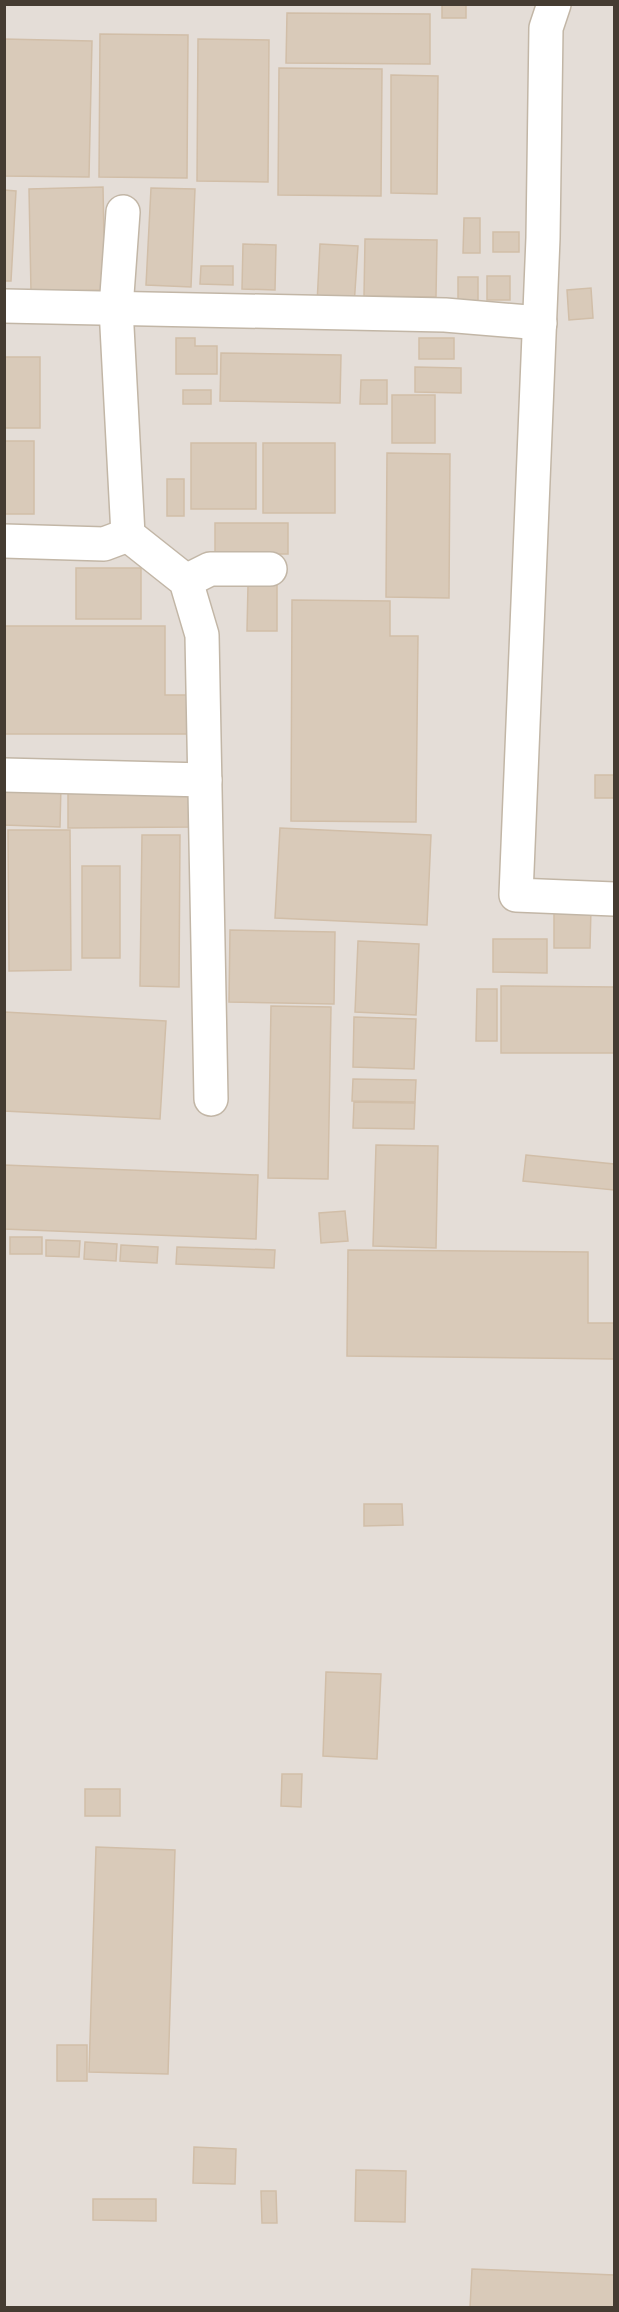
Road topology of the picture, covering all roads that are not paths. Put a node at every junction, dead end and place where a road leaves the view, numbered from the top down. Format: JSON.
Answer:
{"nodes":[{"id":1,"x":554,"y":4,"type":"edge"},
{"id":2,"x":123,"y":212,"type":"dead end"},
{"id":3,"x":4,"y":306,"type":"edge"},
{"id":4,"x":116,"y":308,"type":"junction"},
{"id":5,"x":540,"y":323,"type":"junction"},
{"id":6,"x":128,"y":535,"type":"junction"},
{"id":7,"x":4,"y":541,"type":"edge"},
{"id":8,"x":270,"y":569,"type":"dead end"},
{"id":9,"x":186,"y":580,"type":"junction"},
{"id":10,"x":4,"y":775,"type":"edge"},
{"id":11,"x":205,"y":780,"type":"junction"},
{"id":12,"x":615,"y":899,"type":"edge"},
{"id":13,"x":210,"y":1099,"type":"dead end"}],
"edges":[{"from":1,"to":5,"type":"lane"},
{"from":2,"to":4,"type":"lane"},
{"from":3,"to":4,"type":"lane"},
{"from":4,"to":5,"type":"lane"},
{"from":4,"to":6,"type":"lane"},
{"from":5,"to":12,"type":"lane"},
{"from":6,"to":7,"type":"lane"},
{"from":6,"to":9,"type":"lane"},
{"from":8,"to":9,"type":"lane"},
{"from":9,"to":11,"type":"lane"},
{"from":10,"to":11,"type":"lane"},
{"from":11,"to":13,"type":"lane"}]}
